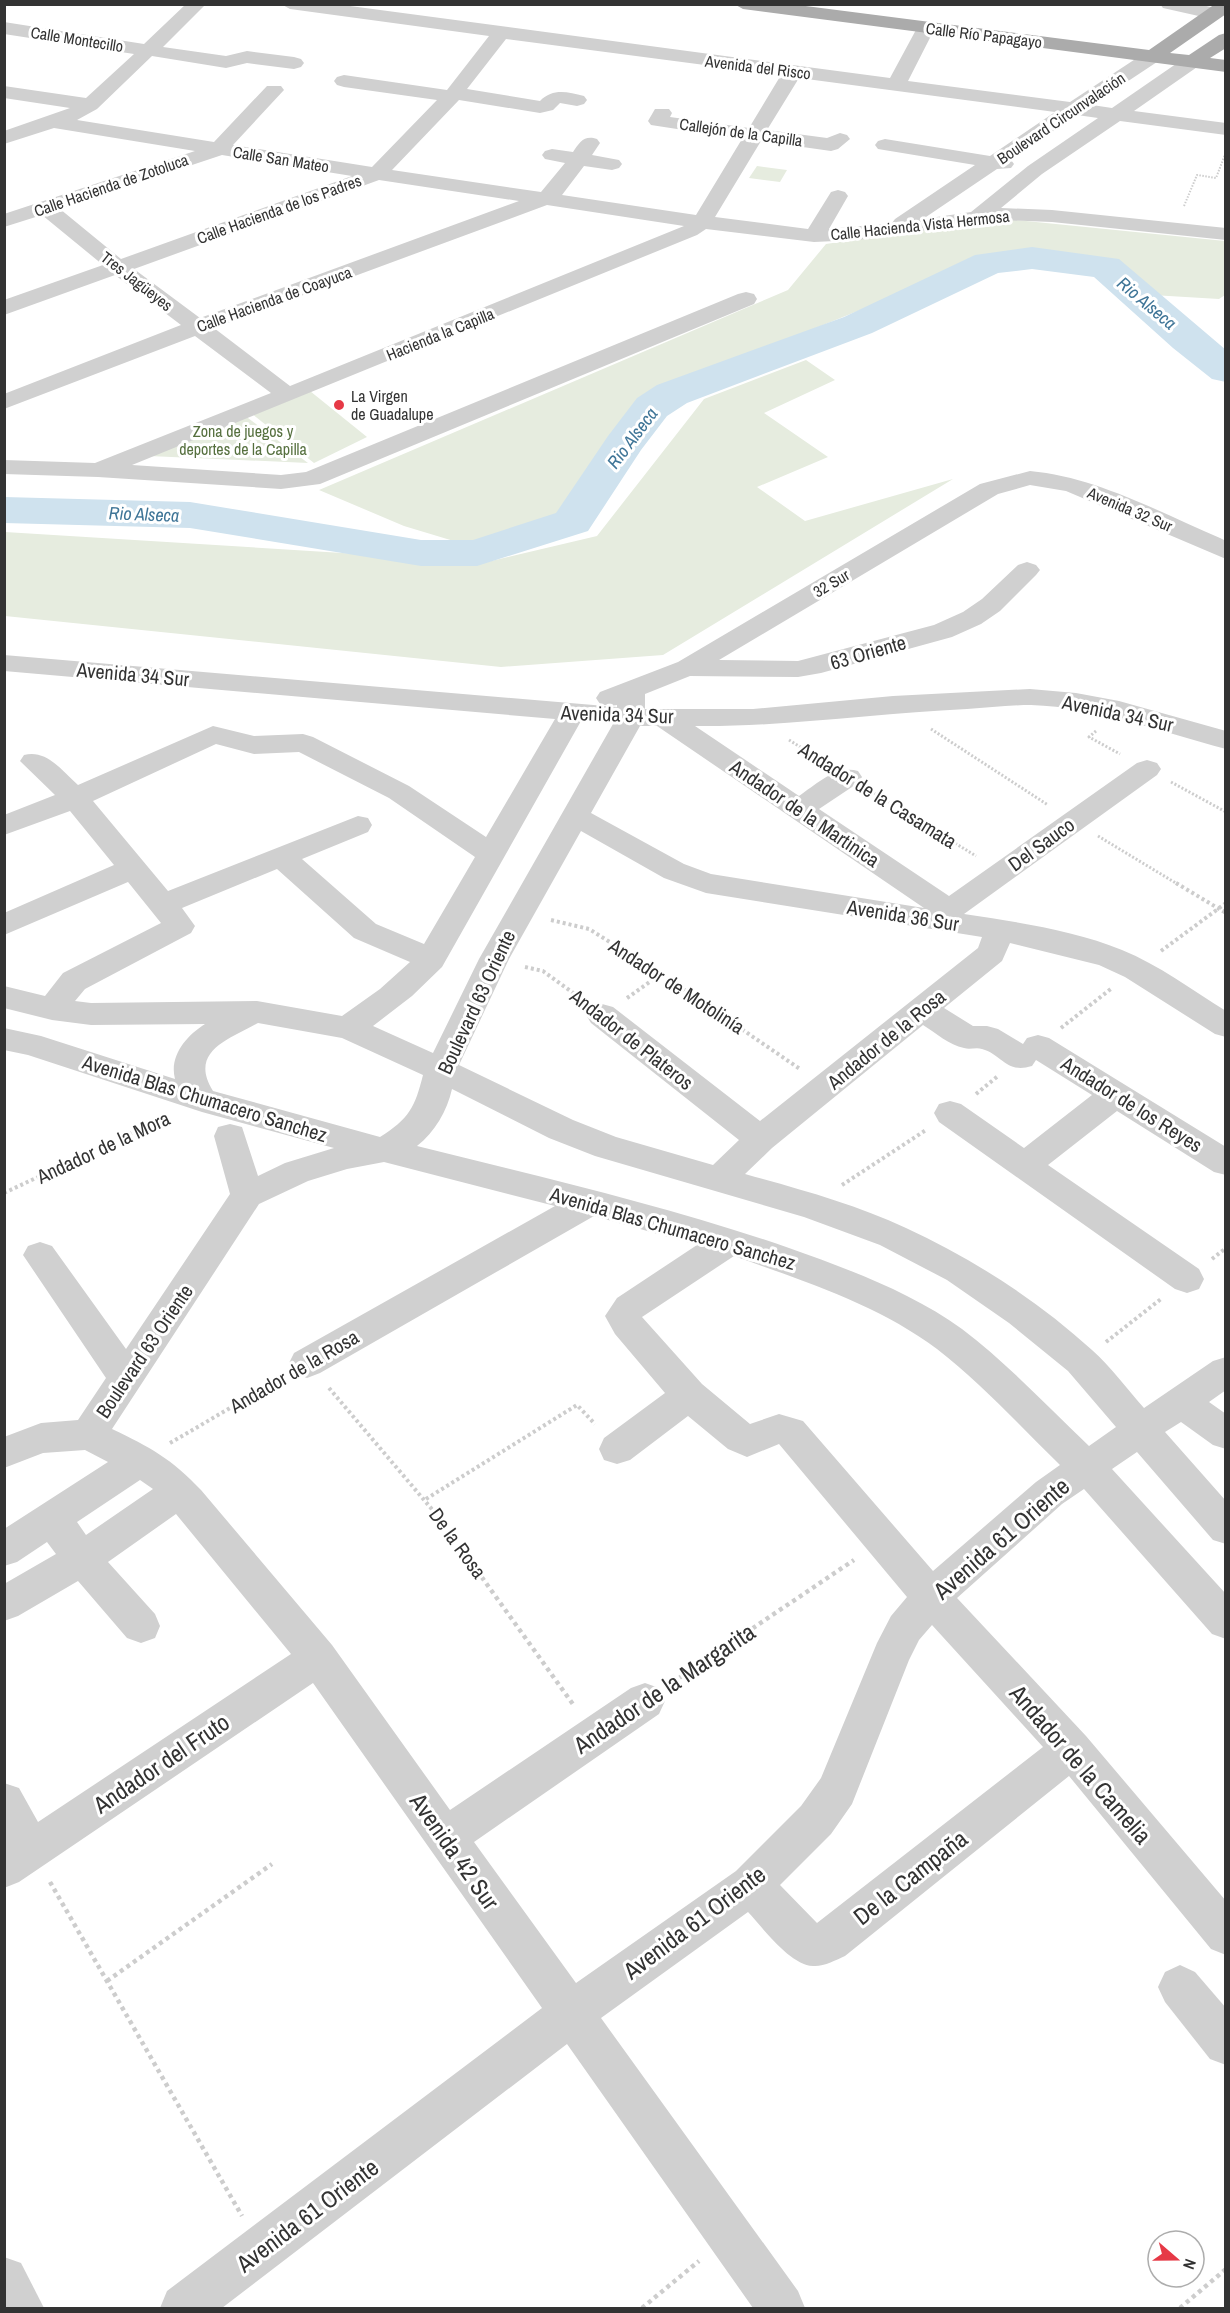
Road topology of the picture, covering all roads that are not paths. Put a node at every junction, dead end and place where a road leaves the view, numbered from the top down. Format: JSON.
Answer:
{"nodes":[{"id":1,"x":197,"y":4,"type":"edge"},
{"id":2,"x":290,"y":4,"type":"edge"},
{"id":3,"x":743,"y":4,"type":"edge"},
{"id":4,"x":828,"y":4,"type":"edge"},
{"id":5,"x":1169,"y":4,"type":"edge"},
{"id":6,"x":1219,"y":9,"type":"edge"},
{"id":7,"x":4,"y":28,"type":"edge"},
{"id":8,"x":926,"y":28,"type":"junction"},
{"id":9,"x":501,"y":33,"type":"junction"},
{"id":10,"x":1226,"y":39,"type":"edge"},
{"id":11,"x":149,"y":50,"type":"junction"},
{"id":12,"x":1160,"y":52,"type":"junction"},
{"id":13,"x":1226,"y":56,"type":"edge"},
{"id":14,"x":1199,"y":57,"type":"junction"},
{"id":15,"x":294,"y":63,"type":"dead end"},
{"id":16,"x":1226,"y":66,"type":"edge"},
{"id":17,"x":793,"y":71,"type":"junction"},
{"id":18,"x":341,"y":73,"type":"dead end"},
{"id":19,"x":896,"y":85,"type":"junction"},
{"id":20,"x":274,"y":90,"type":"dead end"},
{"id":21,"x":4,"y":92,"type":"edge"},
{"id":22,"x":453,"y":95,"type":"junction"},
{"id":23,"x":577,"y":100,"type":"dead end"},
{"id":24,"x":90,"y":105,"type":"junction"},
{"id":25,"x":233,"y":106,"type":"dead end"},
{"id":26,"x":1077,"y":108,"type":"junction"},
{"id":27,"x":255,"y":109,"type":"junction"},
{"id":28,"x":275,"y":111,"type":"dead end"},
{"id":29,"x":662,"y":113,"type":"dead end"},
{"id":30,"x":1117,"y":114,"type":"junction"},
{"id":31,"x":53,"y":122,"type":"junction"},
{"id":32,"x":1226,"y":129,"type":"edge"},
{"id":33,"x":754,"y":134,"type":"junction"},
{"id":34,"x":4,"y":138,"type":"edge"},
{"id":35,"x":837,"y":142,"type":"dead end"},
{"id":36,"x":885,"y":145,"type":"dead end"},
{"id":37,"x":217,"y":150,"type":"junction"},
{"id":38,"x":584,"y":151,"type":"junction"},
{"id":39,"x":552,"y":155,"type":"dead end"},
{"id":40,"x":995,"y":162,"type":"junction"},
{"id":41,"x":612,"y":164,"type":"dead end"},
{"id":42,"x":1035,"y":170,"type":"junction"},
{"id":43,"x":377,"y":174,"type":"junction"},
{"id":44,"x":838,"y":196,"type":"dead end"},
{"id":45,"x":545,"y":199,"type":"junction"},
{"id":46,"x":45,"y":207,"type":"junction"},
{"id":47,"x":979,"y":215,"type":"junction"},
{"id":48,"x":4,"y":221,"type":"edge"},
{"id":49,"x":702,"y":222,"type":"junction"},
{"id":50,"x":894,"y":228,"type":"junction"},
{"id":51,"x":1226,"y":234,"type":"edge"},
{"id":52,"x":814,"y":236,"type":"junction"},
{"id":53,"x":118,"y":267,"type":"junction"},
{"id":54,"x":746,"y":299,"type":"dead end"},
{"id":55,"x":4,"y":308,"type":"edge"},
{"id":56,"x":197,"y":327,"type":"junction"},
{"id":57,"x":288,"y":395,"type":"junction"},
{"id":58,"x":4,"y":402,"type":"edge"},
{"id":59,"x":4,"y":467,"type":"edge"},
{"id":60,"x":98,"y":470,"type":"junction"},
{"id":61,"x":1030,"y":478,"type":"joint"},
{"id":62,"x":1226,"y":552,"type":"edge"},
{"id":63,"x":1028,"y":570,"type":"dead end"},
{"id":64,"x":4,"y":663,"type":"edge"},
{"id":65,"x":687,"y":668,"type":"junction"},
{"id":66,"x":631,"y":703,"type":"junction"},
{"id":67,"x":572,"y":713,"type":"junction"},
{"id":68,"x":661,"y":716,"type":"junction"},
{"id":69,"x":1226,"y":740,"type":"edge"},
{"id":70,"x":34,"y":761,"type":"dead end"},
{"id":71,"x":1147,"y":769,"type":"dead end"},
{"id":72,"x":848,"y":777,"type":"road end"},
{"id":73,"x":75,"y":798,"type":"junction"},
{"id":74,"x":799,"y":809,"type":"junction"},
{"id":75,"x":575,"y":816,"type":"junction"},
{"id":76,"x":358,"y":825,"type":"dead end"},
{"id":77,"x":4,"y":826,"type":"edge"},
{"id":78,"x":490,"y":854,"type":"junction"},
{"id":79,"x":281,"y":856,"type":"junction"},
{"id":80,"x":134,"y":868,"type":"junction"},
{"id":81,"x":172,"y":915,"type":"junction"},
{"id":82,"x":942,"y":915,"type":"junction"},
{"id":83,"x":4,"y":925,"type":"edge"},
{"id":84,"x":1000,"y":930,"type":"junction"},
{"id":85,"x":431,"y":959,"type":"junction"},
{"id":86,"x":4,"y":997,"type":"edge"},
{"id":87,"x":52,"y":1009,"type":"junction"},
{"id":88,"x":922,"y":1009,"type":"junction"},
{"id":89,"x":257,"y":1012,"type":"junction"},
{"id":90,"x":603,"y":1015,"type":"road end"},
{"id":91,"x":1226,"y":1026,"type":"edge"},
{"id":92,"x":346,"y":1028,"type":"junction"},
{"id":93,"x":13,"y":1046,"type":"edge"},
{"id":94,"x":440,"y":1071,"type":"junction"},
{"id":95,"x":1116,"y":1094,"type":"junction"},
{"id":96,"x":202,"y":1100,"type":"junction"},
{"id":97,"x":950,"y":1113,"type":"dead end"},
{"id":98,"x":230,"y":1136,"type":"dead end"},
{"id":99,"x":760,"y":1139,"type":"junction"},
{"id":100,"x":384,"y":1150,"type":"junction"},
{"id":101,"x":1226,"y":1163,"type":"edge"},
{"id":102,"x":1025,"y":1166,"type":"junction"},
{"id":103,"x":721,"y":1178,"type":"junction"},
{"id":104,"x":247,"y":1195,"type":"junction"},
{"id":105,"x":590,"y":1202,"type":"junction"},
{"id":106,"x":730,"y":1241,"type":"junction"},
{"id":107,"x":40,"y":1255,"type":"dead end"},
{"id":108,"x":1187,"y":1278,"type":"road end"},
{"id":109,"x":307,"y":1363,"type":"road end"},
{"id":110,"x":1226,"y":1371,"type":"edge"},
{"id":111,"x":126,"y":1378,"type":"junction"},
{"id":112,"x":689,"y":1395,"type":"junction"},
{"id":113,"x":1181,"y":1402,"type":"junction"},
{"id":114,"x":1142,"y":1430,"type":"junction"},
{"id":115,"x":1226,"y":1434,"type":"edge"},
{"id":116,"x":88,"y":1435,"type":"junction"},
{"id":117,"x":617,"y":1449,"type":"road end"},
{"id":118,"x":4,"y":1453,"type":"edge"},
{"id":119,"x":141,"y":1460,"type":"junction"},
{"id":120,"x":1087,"y":1467,"type":"junction"},
{"id":121,"x":179,"y":1491,"type":"junction"},
{"id":122,"x":53,"y":1520,"type":"junction"},
{"id":123,"x":1226,"y":1528,"type":"edge"},
{"id":124,"x":4,"y":1550,"type":"edge"},
{"id":125,"x":82,"y":1558,"type":"junction"},
{"id":126,"x":931,"y":1597,"type":"junction"},
{"id":127,"x":4,"y":1604,"type":"edge"},
{"id":128,"x":1226,"y":1622,"type":"edge"},
{"id":129,"x":141,"y":1626,"type":"dead end"},
{"id":130,"x":318,"y":1658,"type":"junction"},
{"id":131,"x":645,"y":1701,"type":"road end"},
{"id":132,"x":1072,"y":1749,"type":"junction"},
{"id":133,"x":4,"y":1802,"type":"edge"},
{"id":134,"x":446,"y":1838,"type":"junction"},
{"id":135,"x":18,"y":1859,"type":"edge"},
{"id":136,"x":751,"y":1885,"type":"junction"},
{"id":137,"x":1226,"y":1934,"type":"edge"},
{"id":138,"x":1180,"y":1987,"type":"dead end"},
{"id":139,"x":570,"y":2014,"type":"junction"},
{"id":140,"x":1226,"y":2043,"type":"edge"},
{"id":141,"x":4,"y":2280,"type":"edge"},
{"id":142,"x":20,"y":2308,"type":"edge"},
{"id":143,"x":184,"y":2308,"type":"edge"},
{"id":144,"x":781,"y":2308,"type":"edge"}],
"edges":[{"from":1,"to":11,"type":"street"},
{"from":2,"to":9,"type":"street","name":"Avenida del Risco"},
{"from":3,"to":8,"type":"main road","name":"Calle Río Papagayo"},
{"from":4,"to":12,"type":"main road","name":"Calle Río Papagayo"},
{"from":5,"to":6,"type":"street"},
{"from":6,"to":12,"type":"main road","name":"Boulevard Circunvalación"},
{"from":7,"to":11,"type":"street","name":"Calle Montecillo"},
{"from":8,"to":12,"type":"main road","name":"Calle Río Papagayo"},
{"from":8,"to":19,"type":"street"},
{"from":9,"to":17,"type":"street","name":"Avenida del Risco"},
{"from":9,"to":22,"type":"street","name":"Calle Hacienda de los Padres"},
{"from":10,"to":14,"type":"main road","name":"Boulevard Circunvalación"},
{"from":11,"to":15,"type":"street","name":"Calle Montecillo"},
{"from":11,"to":24,"type":"street"},
{"from":12,"to":14,"type":"main road","name":"Calle Río Papagayo"},
{"from":12,"to":26,"type":"street","name":"Boulevard Circunvalación"},
{"from":13,"to":14,"type":"main road","name":"Calle Río Papagayo"},
{"from":14,"to":16,"type":"main road","name":"Calle Río Papagayo"},
{"from":14,"to":30,"type":"street","name":"Boulevard Circunvalación"},
{"from":17,"to":19,"type":"street","name":"Avenida del Risco"},
{"from":17,"to":33,"type":"street","name":"Hacienda la Capilla"},
{"from":18,"to":22,"type":"street"},
{"from":19,"to":26,"type":"street","name":"Avenida del Risco"},
{"from":20,"to":27,"type":"street"},
{"from":21,"to":24,"type":"street"},
{"from":22,"to":23,"type":"street"},
{"from":22,"to":43,"type":"street","name":"Calle Hacienda de los Padres"},
{"from":24,"to":31,"type":"street"},
{"from":25,"to":27,"type":"street"},
{"from":26,"to":30,"type":"street","name":"Avenida del Risco"},
{"from":26,"to":40,"type":"street","name":"Boulevard Circunvalación"},
{"from":27,"to":28,"type":"street"},
{"from":27,"to":37,"type":"street"},
{"from":29,"to":33,"type":"street","name":"Callejón de la Capilla"},
{"from":30,"to":32,"type":"street","name":"Avenida del Risco"},
{"from":30,"to":42,"type":"street","name":"Boulevard Circunvalación"},
{"from":31,"to":34,"type":"street"},
{"from":31,"to":37,"type":"street","name":"Calle San Mateo"},
{"from":33,"to":35,"type":"street","name":"Callejón de la Capilla"},
{"from":33,"to":49,"type":"street","name":"Hacienda la Capilla"},
{"from":36,"to":40,"type":"street"},
{"from":37,"to":43,"type":"street","name":"Calle San Mateo"},
{"from":37,"to":46,"type":"street","name":"Calle Hacienda de Zotoluca"},
{"from":38,"to":39,"type":"street"},
{"from":38,"to":41,"type":"street"},
{"from":38,"to":45,"type":"street"},
{"from":40,"to":42,"type":"street"},
{"from":40,"to":50,"type":"street","name":"Boulevard Circunvalación"},
{"from":42,"to":47,"type":"street","name":"Boulevard Circunvalación"},
{"from":43,"to":45,"type":"street","name":"Calle San Mateo"},
{"from":43,"to":53,"type":"street","name":"Calle Hacienda de los Padres"},
{"from":44,"to":52,"type":"street"},
{"from":45,"to":49,"type":"street","name":"Calle Hacienda Vista Hermosa"},
{"from":45,"to":56,"type":"street","name":"Calle Hacienda de Coayuca"},
{"from":46,"to":48,"type":"street","name":"Calle Hacienda de Zotoluca"},
{"from":46,"to":53,"type":"street","name":"Tres Jagüeyes"},
{"from":47,"to":50,"type":"street","name":"Calle Hacienda Vista Hermosa"},
{"from":47,"to":51,"type":"street","name":"Calle Hacienda Vista Hermosa"},
{"from":49,"to":52,"type":"street","name":"Calle Hacienda Vista Hermosa"},
{"from":49,"to":57,"type":"street","name":"Hacienda la Capilla"},
{"from":50,"to":52,"type":"street","name":"Calle Hacienda Vista Hermosa"},
{"from":53,"to":55,"type":"street","name":"Calle Hacienda de los Padres"},
{"from":53,"to":56,"type":"street","name":"Tres Jagüeyes"},
{"from":54,"to":60,"type":"street"},
{"from":56,"to":57,"type":"street","name":"Tres Jagüeyes"},
{"from":56,"to":58,"type":"street","name":"Calle Hacienda de Coayuca"},
{"from":57,"to":60,"type":"street","name":"Hacienda la Capilla"},
{"from":59,"to":60,"type":"street","name":"Hacienda la Capilla"},
{"from":61,"to":62,"type":"street","name":"Avenida 32 Sur"},
{"from":61,"to":65,"type":"street","name":"32 Sur"},
{"from":63,"to":65,"type":"street","name":"63 Oriente"},
{"from":64,"to":67,"type":"street","name":"Avenida 34 Sur"},
{"from":65,"to":66,"type":"street","name":"32 Sur"},
{"from":66,"to":67,"type":"street","name":"Avenida 34 Sur"},
{"from":66,"to":68,"type":"street","name":"Avenida 34 Sur"},
{"from":66,"to":75,"type":"street","name":"Boulevard 63 Oriente"},
{"from":67,"to":78,"type":"street"},
{"from":68,"to":69,"type":"street","name":"Avenida 34 Sur"},
{"from":68,"to":74,"type":"street","name":"Andador de la Martinica"},
{"from":70,"to":73,"type":"street"},
{"from":71,"to":82,"type":"street","name":"Del Sauco"},
{"from":72,"to":74,"type":"street"},
{"from":73,"to":77,"type":"street"},
{"from":73,"to":78,"type":"street"},
{"from":73,"to":80,"type":"street"},
{"from":74,"to":82,"type":"street","name":"Andador de la Martinica"},
{"from":75,"to":82,"type":"street","name":"Avenida 36 Sur"},
{"from":75,"to":94,"type":"street","name":"Boulevard 63 Oriente"},
{"from":76,"to":79,"type":"street"},
{"from":78,"to":85,"type":"street"},
{"from":79,"to":81,"type":"street"},
{"from":79,"to":85,"type":"street"},
{"from":80,"to":81,"type":"street"},
{"from":80,"to":83,"type":"street"},
{"from":81,"to":87,"type":"street"},
{"from":82,"to":84,"type":"street","name":"Avenida 36 Sur"},
{"from":84,"to":88,"type":"street","name":"Andador de la Rosa"},
{"from":84,"to":91,"type":"street","name":"Avenida 36 Sur"},
{"from":85,"to":92,"type":"street"},
{"from":86,"to":87,"type":"street"},
{"from":87,"to":89,"type":"street"},
{"from":88,"to":95,"type":"street","name":"Andador de los Reyes"},
{"from":88,"to":99,"type":"street","name":"Andador de la Rosa"},
{"from":89,"to":92,"type":"street"},
{"from":89,"to":96,"type":"street"},
{"from":90,"to":99,"type":"street","name":"Andador de Plateros"},
{"from":92,"to":94,"type":"street"},
{"from":93,"to":96,"type":"street","name":"Avenida Blas Chumacero Sanchez"},
{"from":94,"to":100,"type":"street","name":"Boulevard 63 Oriente"},
{"from":94,"to":103,"type":"street"},
{"from":95,"to":101,"type":"street","name":"Andador de los Reyes"},
{"from":95,"to":102,"type":"street"},
{"from":96,"to":100,"type":"street","name":"Avenida Blas Chumacero Sanchez"},
{"from":97,"to":102,"type":"street"},
{"from":98,"to":104,"type":"street"},
{"from":99,"to":103,"type":"street","name":"Andador de la Rosa"},
{"from":100,"to":104,"type":"street","name":"Boulevard 63 Oriente"},
{"from":100,"to":105,"type":"street","name":"Avenida Blas Chumacero Sanchez"},
{"from":102,"to":108,"type":"street"},
{"from":103,"to":114,"type":"street"},
{"from":104,"to":111,"type":"street","name":"Boulevard 63 Oriente"},
{"from":105,"to":106,"type":"street","name":"Avenida Blas Chumacero Sanchez"},
{"from":105,"to":109,"type":"street","name":"Andador de la Rosa"},
{"from":106,"to":112,"type":"street"},
{"from":106,"to":120,"type":"street","name":"Avenida Blas Chumacero Sanchez"},
{"from":107,"to":111,"type":"street"},
{"from":110,"to":113,"type":"street","name":"Avenida 61 Oriente"},
{"from":111,"to":116,"type":"street","name":"Boulevard 63 Oriente"},
{"from":112,"to":117,"type":"street"},
{"from":112,"to":126,"type":"street"},
{"from":113,"to":114,"type":"street","name":"Avenida 61 Oriente"},
{"from":113,"to":115,"type":"street"},
{"from":114,"to":120,"type":"street","name":"Avenida 61 Oriente"},
{"from":114,"to":123,"type":"street"},
{"from":116,"to":118,"type":"street","name":"Boulevard 63 Oriente"},
{"from":116,"to":119,"type":"street","name":"Avenida 42 Sur"},
{"from":119,"to":121,"type":"street","name":"Avenida 42 Sur"},
{"from":119,"to":122,"type":"street"},
{"from":120,"to":126,"type":"street","name":"Avenida 61 Oriente"},
{"from":120,"to":128,"type":"street","name":"Avenida Blas Chumacero Sanchez"},
{"from":121,"to":125,"type":"street"},
{"from":121,"to":130,"type":"street","name":"Avenida 42 Sur"},
{"from":122,"to":124,"type":"street"},
{"from":122,"to":125,"type":"street"},
{"from":125,"to":127,"type":"street"},
{"from":125,"to":129,"type":"street"},
{"from":126,"to":132,"type":"street","name":"Andador de la Camelia"},
{"from":126,"to":136,"type":"street","name":"Avenida 61 Oriente"},
{"from":130,"to":134,"type":"street","name":"Avenida 42 Sur"},
{"from":130,"to":135,"type":"street","name":"Andador del Fruto"},
{"from":131,"to":134,"type":"street","name":"Andador de la Margarita"},
{"from":132,"to":136,"type":"street","name":"De la Campaña"},
{"from":132,"to":137,"type":"street","name":"Andador de la Camelia"},
{"from":133,"to":135,"type":"street"},
{"from":134,"to":139,"type":"street","name":"Avenida 42 Sur"},
{"from":136,"to":139,"type":"street","name":"Avenida 61 Oriente"},
{"from":138,"to":140,"type":"street"},
{"from":139,"to":143,"type":"street","name":"Avenida 61 Oriente"},
{"from":139,"to":144,"type":"street","name":"Avenida 42 Sur"},
{"from":141,"to":142,"type":"street"}]}
